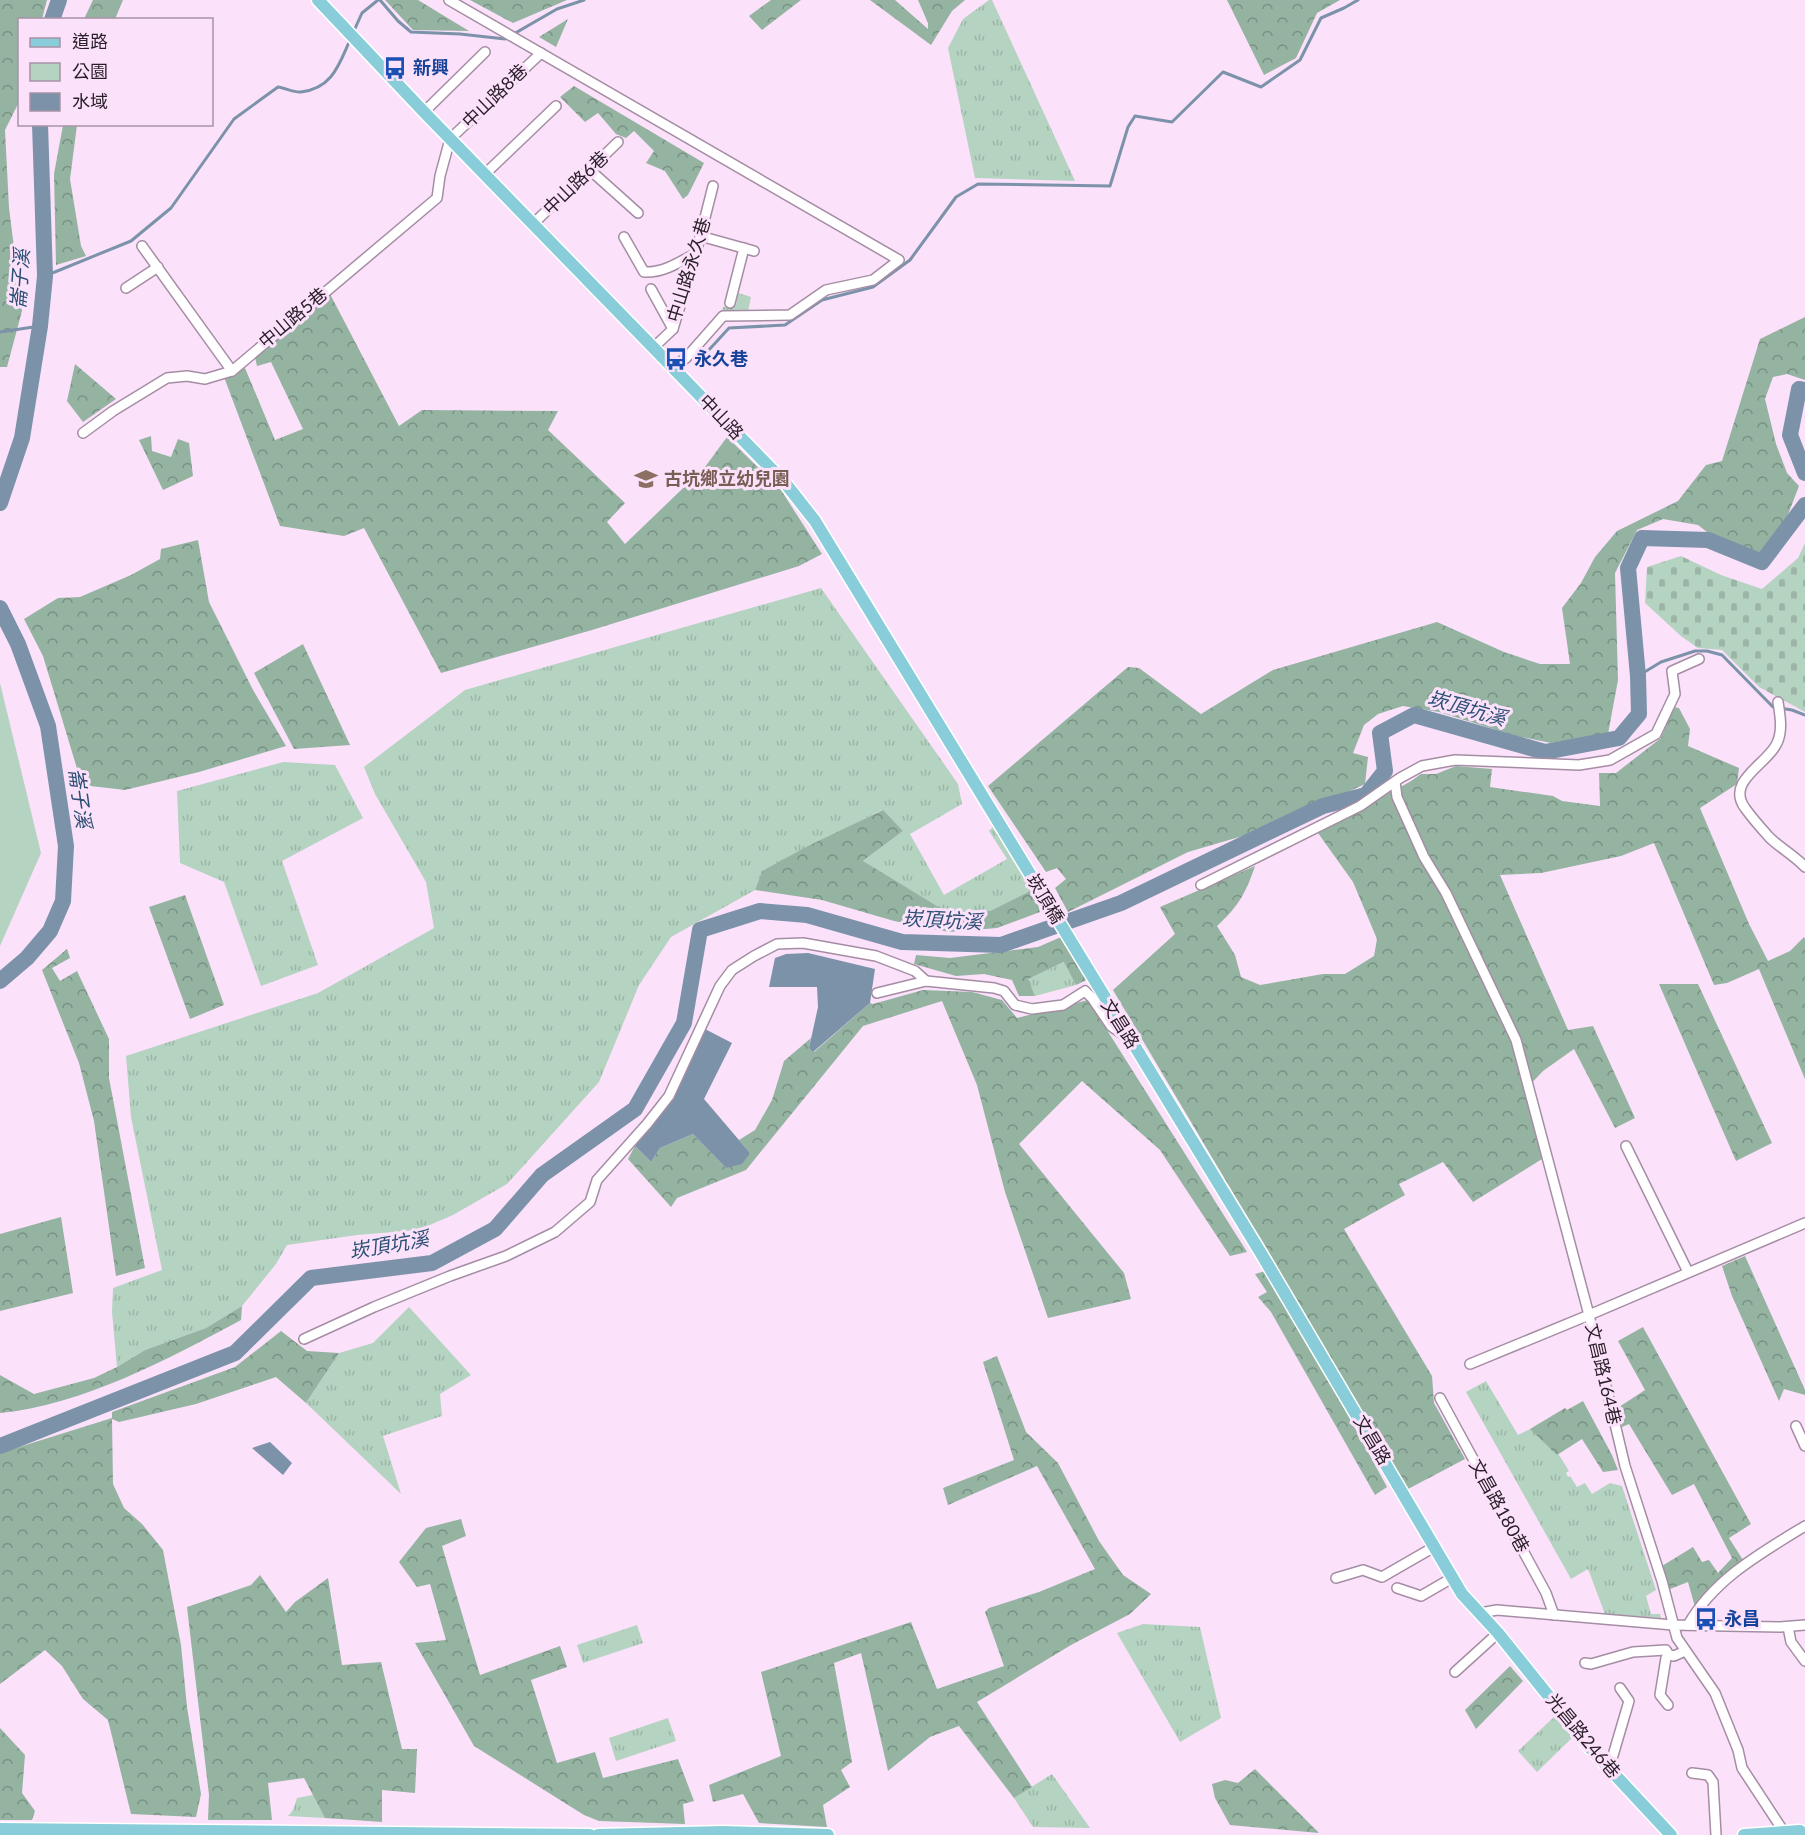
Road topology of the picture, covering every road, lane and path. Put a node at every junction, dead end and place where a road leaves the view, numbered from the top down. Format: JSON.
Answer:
{"nodes":[{"id":1,"x":318,"y":0,"type":"edge"},
{"id":2,"x":449,"y":0,"type":"edge"},
{"id":3,"x":485,"y":52,"type":"dead end"},
{"id":4,"x":541,"y":53,"type":"junction"},
{"id":5,"x":556,"y":106,"type":"dead end"},
{"id":6,"x":424,"y":112,"type":"junction"},
{"id":7,"x":450,"y":139,"type":"junction"},
{"id":8,"x":618,"y":142,"type":"dead end"},
{"id":9,"x":590,"y":170,"type":"junction"},
{"id":10,"x":484,"y":174,"type":"junction"},
{"id":11,"x":713,"y":186,"type":"dead end"},
{"id":12,"x":638,"y":213,"type":"dead end"},
{"id":13,"x":534,"y":223,"type":"junction"},
{"id":14,"x":700,"y":236,"type":"junction"},
{"id":15,"x":624,"y":237,"type":"dead end"},
{"id":16,"x":142,"y":246,"type":"dead end"},
{"id":17,"x":696,"y":254,"type":"junction"},
{"id":18,"x":158,"y":267,"type":"junction"},
{"id":19,"x":126,"y":288,"type":"dead end"},
{"id":20,"x":651,"y":289,"type":"dead end"},
{"id":21,"x":730,"y":303,"type":"dead end"},
{"id":22,"x":673,"y":329,"type":"junction"},
{"id":23,"x":653,"y":348,"type":"junction"},
{"id":24,"x":673,"y":367,"type":"junction"},
{"id":25,"x":232,"y":370,"type":"junction"},
{"id":26,"x":83,"y":433,"type":"dead end"},
{"id":27,"x":1699,"y":659,"type":"dead end"},
{"id":28,"x":1778,"y":702,"type":"dead end"},
{"id":29,"x":1395,"y":782,"type":"junction"},
{"id":30,"x":993,"y":812,"type":"joint"},
{"id":31,"x":1805,"y":867,"type":"edge"},
{"id":32,"x":1202,"y":885,"type":"dead end"},
{"id":33,"x":926,"y":981,"type":"junction"},
{"id":34,"x":1096,"y":986,"type":"joint"},
{"id":35,"x":877,"y":993,"type":"dead end"},
{"id":36,"x":1128,"y":1038,"type":"junction"},
{"id":37,"x":1626,"y":1146,"type":"dead end"},
{"id":38,"x":1805,"y":1223,"type":"edge"},
{"id":39,"x":1688,"y":1272,"type":"junction"},
{"id":40,"x":1589,"y":1314,"type":"junction"},
{"id":41,"x":304,"y":1339,"type":"dead end"},
{"id":42,"x":1470,"y":1364,"type":"dead end"},
{"id":43,"x":1440,"y":1398,"type":"dead end"},
{"id":44,"x":1796,"y":1426,"type":"dead end"},
{"id":45,"x":1805,"y":1446,"type":"edge"},
{"id":46,"x":1805,"y":1526,"type":"edge"},
{"id":47,"x":1434,"y":1547,"type":"junction"},
{"id":48,"x":1336,"y":1578,"type":"dead end"},
{"id":49,"x":1452,"y":1578,"type":"junction"},
{"id":50,"x":1397,"y":1588,"type":"dead end"},
{"id":51,"x":1480,"y":1613,"type":"junction"},
{"id":52,"x":1554,"y":1615,"type":"junction"},
{"id":53,"x":1673,"y":1625,"type":"junction"},
{"id":54,"x":1688,"y":1625,"type":"junction"},
{"id":55,"x":1805,"y":1625,"type":"edge"},
{"id":56,"x":1788,"y":1627,"type":"junction"},
{"id":57,"x":1498,"y":1633,"type":"junction"},
{"id":58,"x":1685,"y":1651,"type":"junction"},
{"id":59,"x":1669,"y":1655,"type":"junction"},
{"id":60,"x":1805,"y":1661,"type":"edge"},
{"id":61,"x":1585,"y":1663,"type":"dead end"},
{"id":62,"x":1455,"y":1672,"type":"dead end"},
{"id":63,"x":1620,"y":1688,"type":"dead end"},
{"id":64,"x":1668,"y":1705,"type":"dead end"},
{"id":65,"x":1609,"y":1768,"type":"junction"},
{"id":66,"x":1692,"y":1773,"type":"dead end"},
{"id":67,"x":0,"y":1829,"type":"edge"},
{"id":68,"x":1802,"y":1831,"type":"edge"},
{"id":69,"x":199,"y":1832,"type":"edge"},
{"id":70,"x":1784,"y":1832,"type":"junction"},
{"id":71,"x":762,"y":1834,"type":"edge"},
{"id":72,"x":590,"y":1835,"type":"edge"},
{"id":73,"x":598,"y":1835,"type":"edge"},
{"id":74,"x":828,"y":1835,"type":"edge"},
{"id":75,"x":1671,"y":1835,"type":"edge"},
{"id":76,"x":1716,"y":1835,"type":"edge"},
{"id":77,"x":1744,"y":1835,"type":"edge"}],
"edges":[{"from":1,"to":6,"type":"main road","name":"中山路"},
{"from":2,"to":4,"type":"street"},
{"from":3,"to":6,"type":"street"},
{"from":4,"to":7,"type":"street","name":"中山路8巷"},
{"from":4,"to":24,"type":"street"},
{"from":5,"to":10,"type":"street"},
{"from":6,"to":7,"type":"main road","name":"中山路"},
{"from":7,"to":10,"type":"main road","name":"中山路"},
{"from":7,"to":25,"type":"street","name":"中山路5巷"},
{"from":8,"to":9,"type":"street","name":"中山路6巷"},
{"from":9,"to":12,"type":"street"},
{"from":9,"to":13,"type":"street","name":"中山路6巷"},
{"from":10,"to":13,"type":"main road","name":"中山路"},
{"from":11,"to":14,"type":"street","name":"中山路永久巷"},
{"from":13,"to":23,"type":"main road","name":"中山路"},
{"from":14,"to":17,"type":"street","name":"中山路永久巷"},
{"from":14,"to":21,"type":"street"},
{"from":15,"to":17,"type":"street"},
{"from":16,"to":18,"type":"street"},
{"from":17,"to":22,"type":"street","name":"中山路永久巷"},
{"from":18,"to":19,"type":"street"},
{"from":18,"to":25,"type":"street"},
{"from":20,"to":22,"type":"street"},
{"from":22,"to":23,"type":"street","name":"中山路永久巷"},
{"from":23,"to":24,"type":"main road","name":"中山路"},
{"from":24,"to":30,"type":"main road","name":"中山路"},
{"from":25,"to":26,"type":"street","name":"中山路5巷"},
{"from":27,"to":29,"type":"street"},
{"from":28,"to":31,"type":"street"},
{"from":29,"to":32,"type":"street"},
{"from":29,"to":40,"type":"street"},
{"from":30,"to":34,"type":"main road","name":"崁頂橋"},
{"from":33,"to":35,"type":"street"},
{"from":33,"to":36,"type":"street"},
{"from":33,"to":41,"type":"street"},
{"from":34,"to":36,"type":"main road","name":"文昌路"},
{"from":36,"to":47,"type":"main road","name":"文昌路"},
{"from":37,"to":39,"type":"street"},
{"from":38,"to":39,"type":"street","name":"文昌路164巷"},
{"from":39,"to":40,"type":"street","name":"文昌路164巷"},
{"from":40,"to":42,"type":"street"},
{"from":40,"to":53,"type":"street","name":"文昌路164巷"},
{"from":43,"to":52,"type":"street","name":"文昌路180巷"},
{"from":44,"to":45,"type":"street"},
{"from":46,"to":54,"type":"street"},
{"from":47,"to":48,"type":"street"},
{"from":47,"to":49,"type":"main road","name":"文昌路"},
{"from":49,"to":50,"type":"street"},
{"from":49,"to":51,"type":"main road","name":"文昌路"},
{"from":51,"to":52,"type":"street"},
{"from":51,"to":57,"type":"main road","name":"光昌路246巷"},
{"from":52,"to":53,"type":"street"},
{"from":53,"to":54,"type":"street"},
{"from":53,"to":58,"type":"street","name":"文昌路164巷"},
{"from":54,"to":56,"type":"street"},
{"from":55,"to":56,"type":"street"},
{"from":56,"to":60,"type":"street"},
{"from":57,"to":62,"type":"street"},
{"from":57,"to":65,"type":"main road","name":"光昌路246巷"},
{"from":58,"to":59,"type":"street"},
{"from":58,"to":70,"type":"street","name":"文昌路164巷"},
{"from":59,"to":61,"type":"street"},
{"from":59,"to":64,"type":"street"},
{"from":63,"to":65,"type":"street"},
{"from":65,"to":75,"type":"main road","name":"光昌路246巷"},
{"from":66,"to":76,"type":"street"},
{"from":67,"to":69,"type":"main road"},
{"from":68,"to":70,"type":"main road"},
{"from":69,"to":72,"type":"main road"},
{"from":70,"to":77,"type":"main road"},
{"from":71,"to":73,"type":"main road"},
{"from":71,"to":74,"type":"main road"}]}
